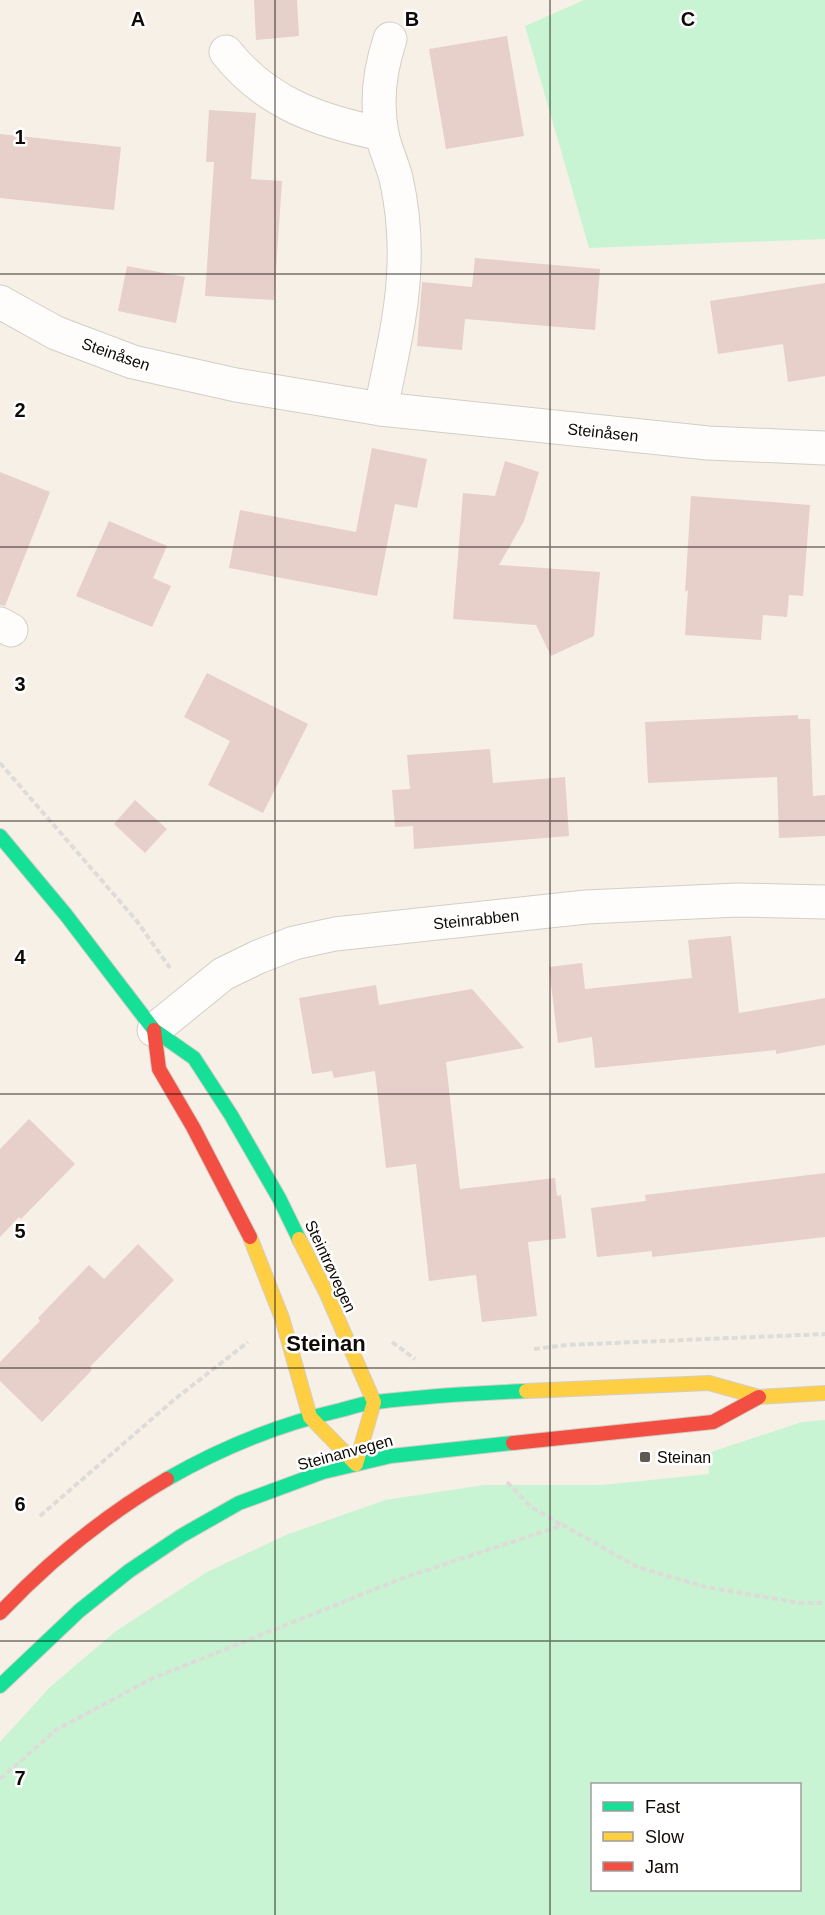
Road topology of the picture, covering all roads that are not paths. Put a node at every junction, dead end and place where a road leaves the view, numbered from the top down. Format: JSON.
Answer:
{"nodes":[{"id":1,"x":390,"y":39,"type":"dead end"},
{"id":2,"x":226,"y":52,"type":"dead end"},
{"id":3,"x":382,"y":134,"type":"junction"},
{"id":4,"x":0,"y":302,"type":"edge"},
{"id":5,"x":381,"y":409,"type":"junction"},
{"id":6,"x":825,"y":448,"type":"edge"},
{"id":7,"x":0,"y":836,"type":"edge"},
{"id":8,"x":825,"y":902,"type":"edge"},
{"id":9,"x":154,"y":1029,"type":"junction"},
{"id":10,"x":825,"y":1393,"type":"edge"},
{"id":11,"x":759,"y":1397,"type":"junction"},
{"id":12,"x":374,"y":1402,"type":"junction"},
{"id":13,"x":310,"y":1418,"type":"junction"},
{"id":14,"x":356,"y":1464,"type":"junction"},
{"id":15,"x":0,"y":1613,"type":"edge"},
{"id":16,"x":0,"y":1686,"type":"edge"}],
"edges":[{"from":1,"to":3,"type":"street"},
{"from":2,"to":3,"type":"street"},
{"from":3,"to":5,"type":"street"},
{"from":4,"to":5,"type":"street","name":"Steinåsen"},
{"from":5,"to":6,"type":"street","name":"Steinåsen"},
{"from":7,"to":9,"type":"main road","name":"Steintrøvegen"},
{"from":8,"to":9,"type":"street","name":"Steinrabben"},
{"from":9,"to":12,"type":"main road","name":"Steintrøvegen"},
{"from":9,"to":13,"type":"main road"},
{"from":10,"to":11,"type":"main road","name":"Steinanvegen"},
{"from":11,"to":12,"type":"main road","name":"Steinanvegen"},
{"from":11,"to":14,"type":"main road","name":"Steinanvegen"},
{"from":12,"to":13,"type":"main road","name":"Steinanvegen"},
{"from":12,"to":14,"type":"main road"},
{"from":13,"to":14,"type":"main road"},
{"from":13,"to":15,"type":"main road","name":"Steinanvegen"},
{"from":14,"to":16,"type":"main road","name":"Steinanvegen"}]}
